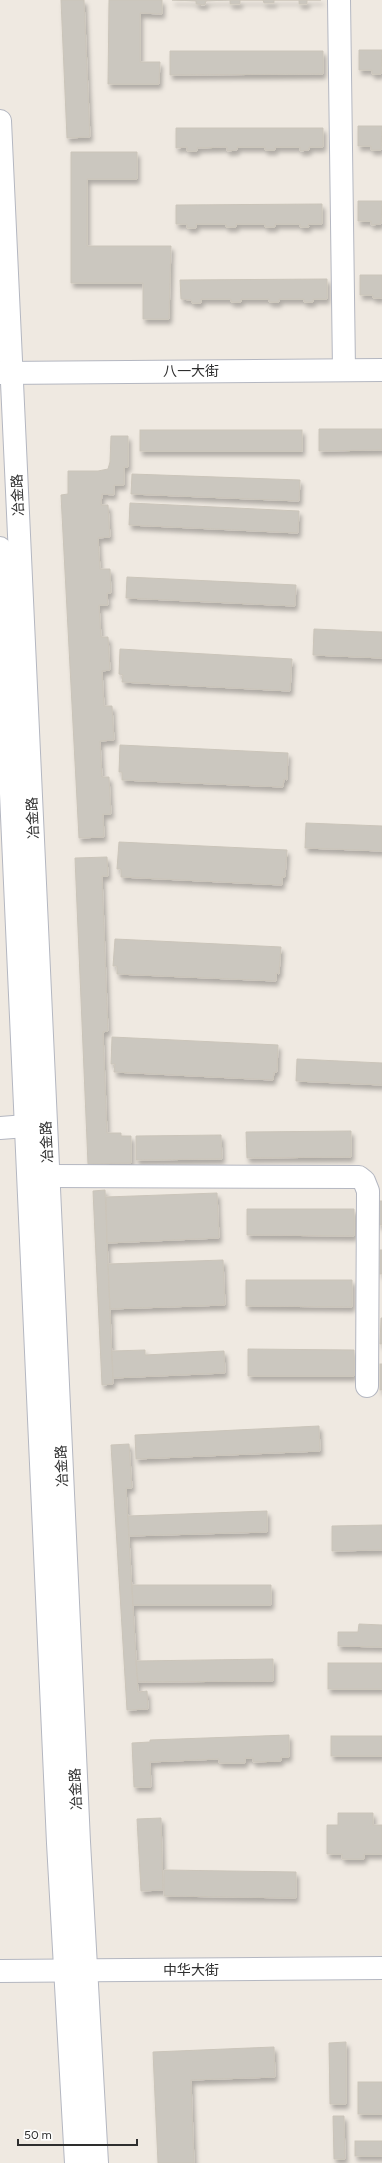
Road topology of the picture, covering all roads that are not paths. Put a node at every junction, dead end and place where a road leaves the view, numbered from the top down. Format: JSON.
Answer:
{"nodes":[{"id":1,"x":339,"y":0,"type":"edge"},
{"id":2,"x":0,"y":121,"type":"edge"},
{"id":3,"x":344,"y":370,"type":"junction"},
{"id":4,"x":382,"y":370,"type":"edge"},
{"id":5,"x":6,"y":380,"type":"edge"},
{"id":6,"x":382,"y":385,"type":"edge"},
{"id":7,"x":0,"y":548,"type":"edge"},
{"id":8,"x":26,"y":1126,"type":"junction"},
{"id":9,"x":0,"y":1128,"type":"edge"},
{"id":10,"x":48,"y":1176,"type":"junction"},
{"id":11,"x":367,"y":1386,"type":"dead end"},
{"id":12,"x":382,"y":1968,"type":"edge"},
{"id":13,"x":0,"y":1971,"type":"edge"},
{"id":14,"x":76,"y":1978,"type":"junction"},
{"id":15,"x":382,"y":1983,"type":"edge"},
{"id":16,"x":0,"y":1986,"type":"edge"},
{"id":17,"x":76,"y":2163,"type":"edge"},
{"id":18,"x":97,"y":2163,"type":"edge"}],
"edges":[{"from":1,"to":3,"type":"street"},
{"from":2,"to":5,"type":"street","name":"冶金路"},
{"from":3,"to":4,"type":"street","name":"八一大街"},
{"from":3,"to":5,"type":"street","name":"八一大街"},
{"from":5,"to":6,"type":"street","name":"八一大街"},
{"from":5,"to":10,"type":"street","name":"冶金路"},
{"from":7,"to":8,"type":"street","name":"冶金路"},
{"from":8,"to":9,"type":"street"},
{"from":8,"to":14,"type":"street","name":"冶金路"},
{"from":10,"to":11,"type":"street"},
{"from":10,"to":14,"type":"street","name":"冶金路"},
{"from":12,"to":14,"type":"street","name":"中华大街"},
{"from":13,"to":14,"type":"street","name":"中华大街"},
{"from":14,"to":15,"type":"street","name":"中华大街"},
{"from":14,"to":16,"type":"street","name":"中华大街"},
{"from":14,"to":17,"type":"street","name":"冶金路"},
{"from":14,"to":18,"type":"street","name":"冶金路"}]}
